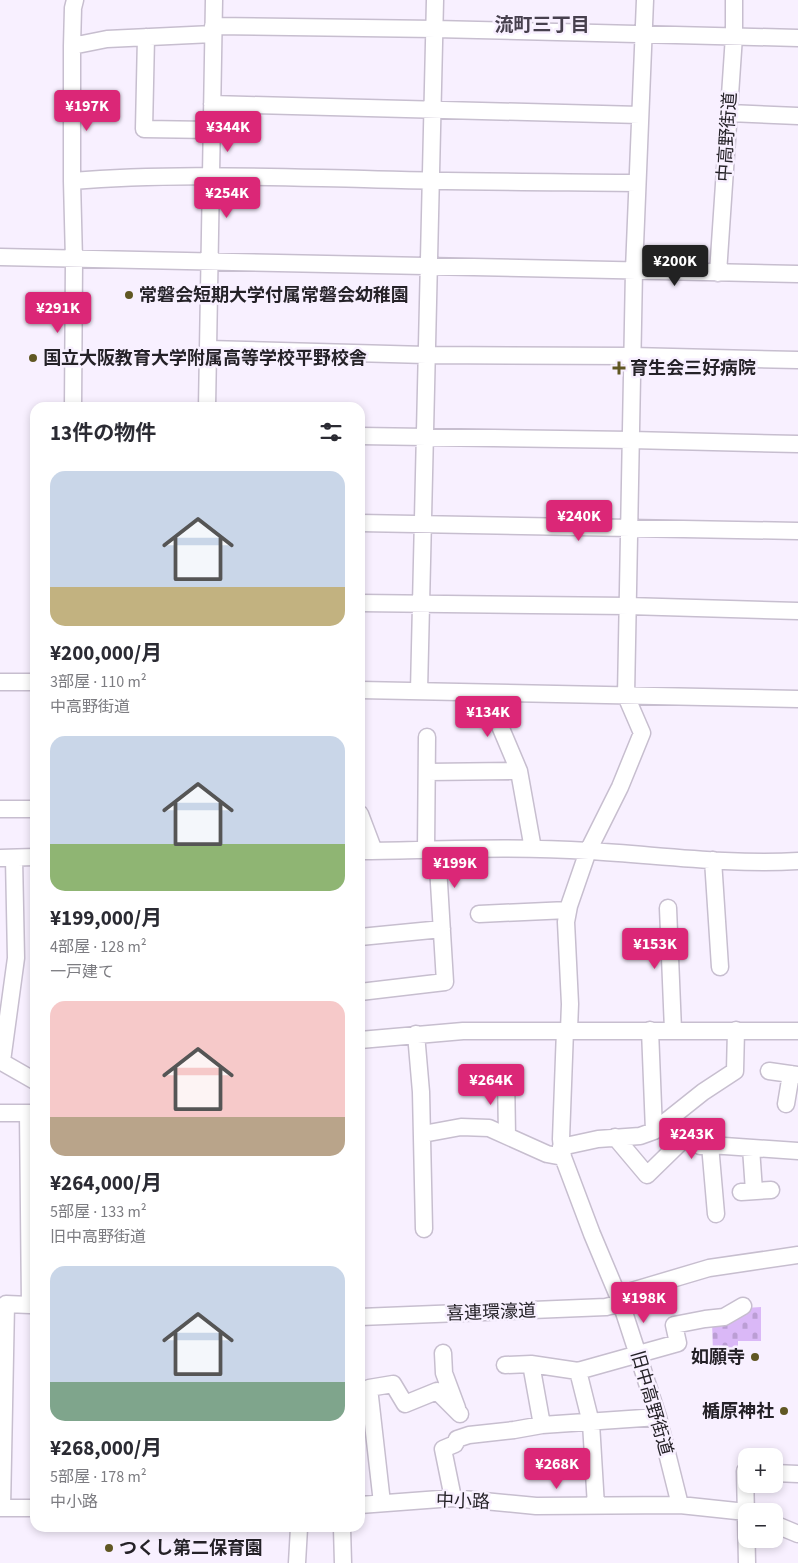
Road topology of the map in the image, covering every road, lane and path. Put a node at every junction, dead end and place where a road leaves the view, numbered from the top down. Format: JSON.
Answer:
{"nodes":[{"id":1,"x":75,"y":0,"type":"edge"},
{"id":2,"x":214,"y":0,"type":"edge"},
{"id":3,"x":435,"y":0,"type":"edge"},
{"id":4,"x":645,"y":0,"type":"edge"},
{"id":5,"x":734,"y":0,"type":"edge"},
{"id":6,"x":434,"y":29,"type":"junction"},
{"id":7,"x":213,"y":30,"type":"junction"},
{"id":8,"x":643,"y":34,"type":"junction"},
{"id":9,"x":734,"y":36,"type":"junction"},
{"id":10,"x":146,"y":38,"type":"junction"},
{"id":11,"x":798,"y":38,"type":"edge"},
{"id":12,"x":72,"y":46,"type":"junction"},
{"id":13,"x":212,"y":104,"type":"junction"},
{"id":14,"x":432,"y":109,"type":"junction"},
{"id":15,"x":728,"y":113,"type":"junction"},
{"id":16,"x":640,"y":115,"type":"junction"},
{"id":17,"x":798,"y":116,"type":"edge"},
{"id":18,"x":212,"y":130,"type":"junction"},
{"id":19,"x":212,"y":176,"type":"junction"},
{"id":20,"x":72,"y":181,"type":"junction"},
{"id":21,"x":431,"y":181,"type":"junction"},
{"id":22,"x":637,"y":183,"type":"junction"},
{"id":23,"x":0,"y":257,"type":"edge"},
{"id":24,"x":74,"y":260,"type":"junction"},
{"id":25,"x":210,"y":262,"type":"junction"},
{"id":26,"x":428,"y":266,"type":"junction"},
{"id":27,"x":634,"y":270,"type":"junction"},
{"id":28,"x":718,"y":273,"type":"junction"},
{"id":29,"x":798,"y":274,"type":"edge"},
{"id":30,"x":208,"y":349,"type":"junction"},
{"id":31,"x":426,"y":355,"type":"junction"},
{"id":32,"x":632,"y":356,"type":"junction"},
{"id":33,"x":798,"y":360,"type":"edge"},
{"id":34,"x":73,"y":402,"type":"edge"},
{"id":35,"x":206,"y":402,"type":"edge"},
{"id":36,"x":365,"y":436,"type":"edge"},
{"id":37,"x":424,"y":437,"type":"junction"},
{"id":38,"x":631,"y":440,"type":"junction"},
{"id":39,"x":798,"y":444,"type":"edge"},
{"id":40,"x":365,"y":523,"type":"edge"},
{"id":41,"x":423,"y":525,"type":"junction"},
{"id":42,"x":629,"y":527,"type":"junction"},
{"id":43,"x":798,"y":531,"type":"edge"},
{"id":44,"x":365,"y":603,"type":"edge"},
{"id":45,"x":421,"y":604,"type":"junction"},
{"id":46,"x":628,"y":606,"type":"junction"},
{"id":47,"x":798,"y":611,"type":"edge"},
{"id":48,"x":0,"y":682,"type":"edge"},
{"id":49,"x":30,"y":682,"type":"edge"},
{"id":50,"x":365,"y":690,"type":"edge"},
{"id":51,"x":419,"y":691,"type":"junction"},
{"id":52,"x":486,"y":693,"type":"junction"},
{"id":53,"x":626,"y":696,"type":"junction"},
{"id":54,"x":798,"y":699,"type":"edge"},
{"id":55,"x":427,"y":738,"type":"dead end"},
{"id":56,"x":519,"y":771,"type":"junction"},
{"id":57,"x":427,"y":772,"type":"junction"},
{"id":58,"x":0,"y":809,"type":"edge"},
{"id":59,"x":30,"y":809,"type":"edge"},
{"id":60,"x":533,"y":849,"type":"junction"},
{"id":61,"x":432,"y":850,"type":"junction"},
{"id":62,"x":367,"y":851,"type":"edge"},
{"id":63,"x":588,"y":851,"type":"junction"},
{"id":64,"x":30,"y":857,"type":"edge"},
{"id":65,"x":7,"y":858,"type":"edge"},
{"id":66,"x":713,"y":860,"type":"junction"},
{"id":67,"x":798,"y":861,"type":"edge"},
{"id":68,"x":7,"y":894,"type":"edge"},
{"id":69,"x":668,"y":908,"type":"dead end"},
{"id":70,"x":568,"y":910,"type":"junction"},
{"id":71,"x":479,"y":914,"type":"dead end"},
{"id":72,"x":442,"y":929,"type":"junction"},
{"id":73,"x":365,"y":937,"type":"edge"},
{"id":74,"x":8,"y":957,"type":"edge"},
{"id":75,"x":720,"y":967,"type":"dead end"},
{"id":76,"x":365,"y":991,"type":"edge"},
{"id":77,"x":4,"y":1021,"type":"edge"},
{"id":78,"x":567,"y":1030,"type":"junction"},
{"id":79,"x":650,"y":1030,"type":"junction"},
{"id":80,"x":673,"y":1030,"type":"junction"},
{"id":81,"x":736,"y":1030,"type":"junction"},
{"id":82,"x":798,"y":1031,"type":"edge"},
{"id":83,"x":416,"y":1034,"type":"junction"},
{"id":84,"x":365,"y":1039,"type":"edge"},
{"id":85,"x":1,"y":1061,"type":"edge"},
{"id":86,"x":769,"y":1071,"type":"dead end"},
{"id":87,"x":506,"y":1074,"type":"dead end"},
{"id":88,"x":795,"y":1074,"type":"edge"},
{"id":89,"x":30,"y":1078,"type":"edge"},
{"id":90,"x":786,"y":1104,"type":"dead end"},
{"id":91,"x":0,"y":1113,"type":"edge"},
{"id":92,"x":30,"y":1113,"type":"edge"},
{"id":93,"x":654,"y":1130,"type":"junction"},
{"id":94,"x":423,"y":1134,"type":"junction"},
{"id":95,"x":507,"y":1136,"type":"junction"},
{"id":96,"x":615,"y":1137,"type":"junction"},
{"id":97,"x":710,"y":1146,"type":"junction"},
{"id":98,"x":752,"y":1148,"type":"junction"},
{"id":99,"x":798,"y":1151,"type":"edge"},
{"id":100,"x":562,"y":1152,"type":"junction"},
{"id":101,"x":771,"y":1190,"type":"dead end"},
{"id":102,"x":716,"y":1214,"type":"dead end"},
{"id":103,"x":424,"y":1229,"type":"dead end"},
{"id":104,"x":798,"y":1256,"type":"edge"},
{"id":105,"x":619,"y":1299,"type":"junction"},
{"id":106,"x":30,"y":1305,"type":"edge"},
{"id":107,"x":743,"y":1306,"type":"dead end"},
{"id":108,"x":365,"y":1317,"type":"edge"},
{"id":109,"x":443,"y":1354,"type":"dead end"},
{"id":110,"x":638,"y":1354,"type":"junction"},
{"id":111,"x":531,"y":1364,"type":"junction"},
{"id":112,"x":505,"y":1365,"type":"dead end"},
{"id":113,"x":578,"y":1371,"type":"junction"},
{"id":114,"x":460,"y":1414,"type":"junction"},
{"id":115,"x":658,"y":1417,"type":"junction"},
{"id":116,"x":591,"y":1422,"type":"junction"},
{"id":117,"x":542,"y":1425,"type":"junction"},
{"id":118,"x":469,"y":1435,"type":"junction"},
{"id":119,"x":783,"y":1473,"type":"edge"},
{"id":120,"x":798,"y":1474,"type":"edge"},
{"id":121,"x":453,"y":1498,"type":"junction"},
{"id":122,"x":382,"y":1503,"type":"junction"},
{"id":123,"x":365,"y":1505,"type":"edge"},
{"id":124,"x":680,"y":1505,"type":"junction"},
{"id":125,"x":596,"y":1506,"type":"junction"},
{"id":126,"x":1,"y":1508,"type":"edge"},
{"id":127,"x":30,"y":1508,"type":"edge"},
{"id":128,"x":738,"y":1510,"type":"edge"},
{"id":129,"x":783,"y":1528,"type":"edge"},
{"id":130,"x":299,"y":1532,"type":"edge"},
{"id":131,"x":342,"y":1532,"type":"edge"},
{"id":132,"x":798,"y":1534,"type":"edge"},
{"id":133,"x":747,"y":1548,"type":"edge"},
{"id":134,"x":297,"y":1563,"type":"edge"},
{"id":135,"x":343,"y":1563,"type":"edge"},
{"id":136,"x":747,"y":1563,"type":"edge"}],
"edges":[{"from":1,"to":12,"type":"street"},
{"from":2,"to":7,"type":"street"},
{"from":3,"to":6,"type":"street"},
{"from":4,"to":8,"type":"street"},
{"from":5,"to":9,"type":"street","name":"中高野街道"},
{"from":6,"to":7,"type":"street"},
{"from":6,"to":8,"type":"street"},
{"from":6,"to":14,"type":"street"},
{"from":7,"to":10,"type":"street"},
{"from":7,"to":13,"type":"street"},
{"from":8,"to":9,"type":"street"},
{"from":8,"to":16,"type":"street"},
{"from":9,"to":11,"type":"street"},
{"from":9,"to":15,"type":"street","name":"中高野街道"},
{"from":10,"to":12,"type":"street"},
{"from":10,"to":18,"type":"street"},
{"from":12,"to":20,"type":"street"},
{"from":13,"to":14,"type":"street"},
{"from":13,"to":18,"type":"street"},
{"from":14,"to":16,"type":"street"},
{"from":14,"to":21,"type":"street"},
{"from":15,"to":17,"type":"street"},
{"from":15,"to":28,"type":"street","name":"中高野街道"},
{"from":16,"to":22,"type":"street"},
{"from":18,"to":19,"type":"street"},
{"from":19,"to":20,"type":"street"},
{"from":19,"to":21,"type":"street"},
{"from":19,"to":25,"type":"street"},
{"from":20,"to":24,"type":"street"},
{"from":21,"to":22,"type":"street"},
{"from":21,"to":26,"type":"street"},
{"from":22,"to":27,"type":"street"},
{"from":23,"to":24,"type":"street"},
{"from":24,"to":25,"type":"street"},
{"from":24,"to":34,"type":"street"},
{"from":25,"to":26,"type":"street"},
{"from":25,"to":30,"type":"street"},
{"from":26,"to":27,"type":"street"},
{"from":26,"to":31,"type":"street"},
{"from":27,"to":28,"type":"street"},
{"from":27,"to":32,"type":"street"},
{"from":28,"to":29,"type":"street"},
{"from":30,"to":31,"type":"street"},
{"from":30,"to":35,"type":"street"},
{"from":31,"to":32,"type":"street"},
{"from":31,"to":37,"type":"street"},
{"from":32,"to":33,"type":"street"},
{"from":32,"to":38,"type":"street"},
{"from":36,"to":37,"type":"street"},
{"from":37,"to":38,"type":"street"},
{"from":37,"to":41,"type":"street"},
{"from":38,"to":39,"type":"street"},
{"from":38,"to":42,"type":"street"},
{"from":40,"to":41,"type":"street"},
{"from":41,"to":42,"type":"street"},
{"from":41,"to":45,"type":"street"},
{"from":42,"to":43,"type":"street"},
{"from":42,"to":46,"type":"street"},
{"from":44,"to":45,"type":"street"},
{"from":45,"to":46,"type":"street"},
{"from":45,"to":51,"type":"street"},
{"from":46,"to":47,"type":"street"},
{"from":46,"to":53,"type":"street"},
{"from":48,"to":49,"type":"street"},
{"from":50,"to":51,"type":"street"},
{"from":51,"to":52,"type":"street"},
{"from":52,"to":53,"type":"street"},
{"from":52,"to":56,"type":"street"},
{"from":53,"to":54,"type":"street"},
{"from":53,"to":63,"type":"street"},
{"from":55,"to":57,"type":"street"},
{"from":56,"to":57,"type":"street"},
{"from":56,"to":60,"type":"street"},
{"from":57,"to":61,"type":"street"},
{"from":58,"to":59,"type":"street"},
{"from":60,"to":61,"type":"street"},
{"from":60,"to":63,"type":"street"},
{"from":61,"to":62,"type":"street"},
{"from":61,"to":72,"type":"street"},
{"from":63,"to":66,"type":"street"},
{"from":63,"to":70,"type":"street"},
{"from":64,"to":65,"type":"street"},
{"from":65,"to":68,"type":"street"},
{"from":66,"to":67,"type":"street"},
{"from":66,"to":75,"type":"street"},
{"from":68,"to":74,"type":"street"},
{"from":69,"to":80,"type":"street"},
{"from":70,"to":71,"type":"street"},
{"from":70,"to":78,"type":"street"},
{"from":72,"to":73,"type":"street"},
{"from":72,"to":76,"type":"street"},
{"from":74,"to":77,"type":"street"},
{"from":77,"to":85,"type":"street"},
{"from":78,"to":79,"type":"street"},
{"from":78,"to":83,"type":"street"},
{"from":78,"to":100,"type":"street"},
{"from":79,"to":80,"type":"street"},
{"from":79,"to":93,"type":"street"},
{"from":80,"to":81,"type":"street"},
{"from":81,"to":82,"type":"street"},
{"from":81,"to":93,"type":"street"},
{"from":83,"to":84,"type":"street"},
{"from":83,"to":94,"type":"street"},
{"from":85,"to":89,"type":"street"},
{"from":86,"to":88,"type":"street"},
{"from":87,"to":95,"type":"street"},
{"from":88,"to":90,"type":"street"},
{"from":91,"to":92,"type":"street"},
{"from":93,"to":96,"type":"street"},
{"from":94,"to":95,"type":"street"},
{"from":94,"to":103,"type":"street"},
{"from":95,"to":100,"type":"street"},
{"from":96,"to":97,"type":"street"},
{"from":96,"to":100,"type":"street"},
{"from":97,"to":98,"type":"street"},
{"from":97,"to":102,"type":"street"},
{"from":98,"to":99,"type":"street"},
{"from":98,"to":101,"type":"street"},
{"from":100,"to":105,"type":"street","name":"旧中高野街道"},
{"from":104,"to":105,"type":"street","name":"喜連環濠道"},
{"from":105,"to":108,"type":"street","name":"喜連環濠道"},
{"from":105,"to":110,"type":"street","name":"旧中高野街道"},
{"from":106,"to":126,"type":"street"},
{"from":107,"to":110,"type":"street"},
{"from":109,"to":114,"type":"street"},
{"from":110,"to":113,"type":"street"},
{"from":110,"to":115,"type":"street","name":"旧中高野街道"},
{"from":111,"to":112,"type":"street"},
{"from":111,"to":113,"type":"street"},
{"from":111,"to":117,"type":"street"},
{"from":113,"to":116,"type":"street"},
{"from":114,"to":118,"type":"street"},
{"from":114,"to":122,"type":"street"},
{"from":115,"to":116,"type":"street"},
{"from":115,"to":124,"type":"street","name":"旧中高野街道"},
{"from":116,"to":117,"type":"street"},
{"from":116,"to":125,"type":"street"},
{"from":117,"to":118,"type":"street"},
{"from":118,"to":121,"type":"street"},
{"from":119,"to":120,"type":"street"},
{"from":121,"to":122,"type":"street","name":"中小路"},
{"from":121,"to":125,"type":"street","name":"中小路"},
{"from":122,"to":123,"type":"street","name":"中小路"},
{"from":124,"to":125,"type":"street","name":"中小路"},
{"from":124,"to":128,"type":"street","name":"中小路"},
{"from":126,"to":127,"type":"street"},
{"from":129,"to":132,"type":"street"},
{"from":130,"to":134,"type":"street"},
{"from":131,"to":135,"type":"street"},
{"from":133,"to":136,"type":"street"}]}
